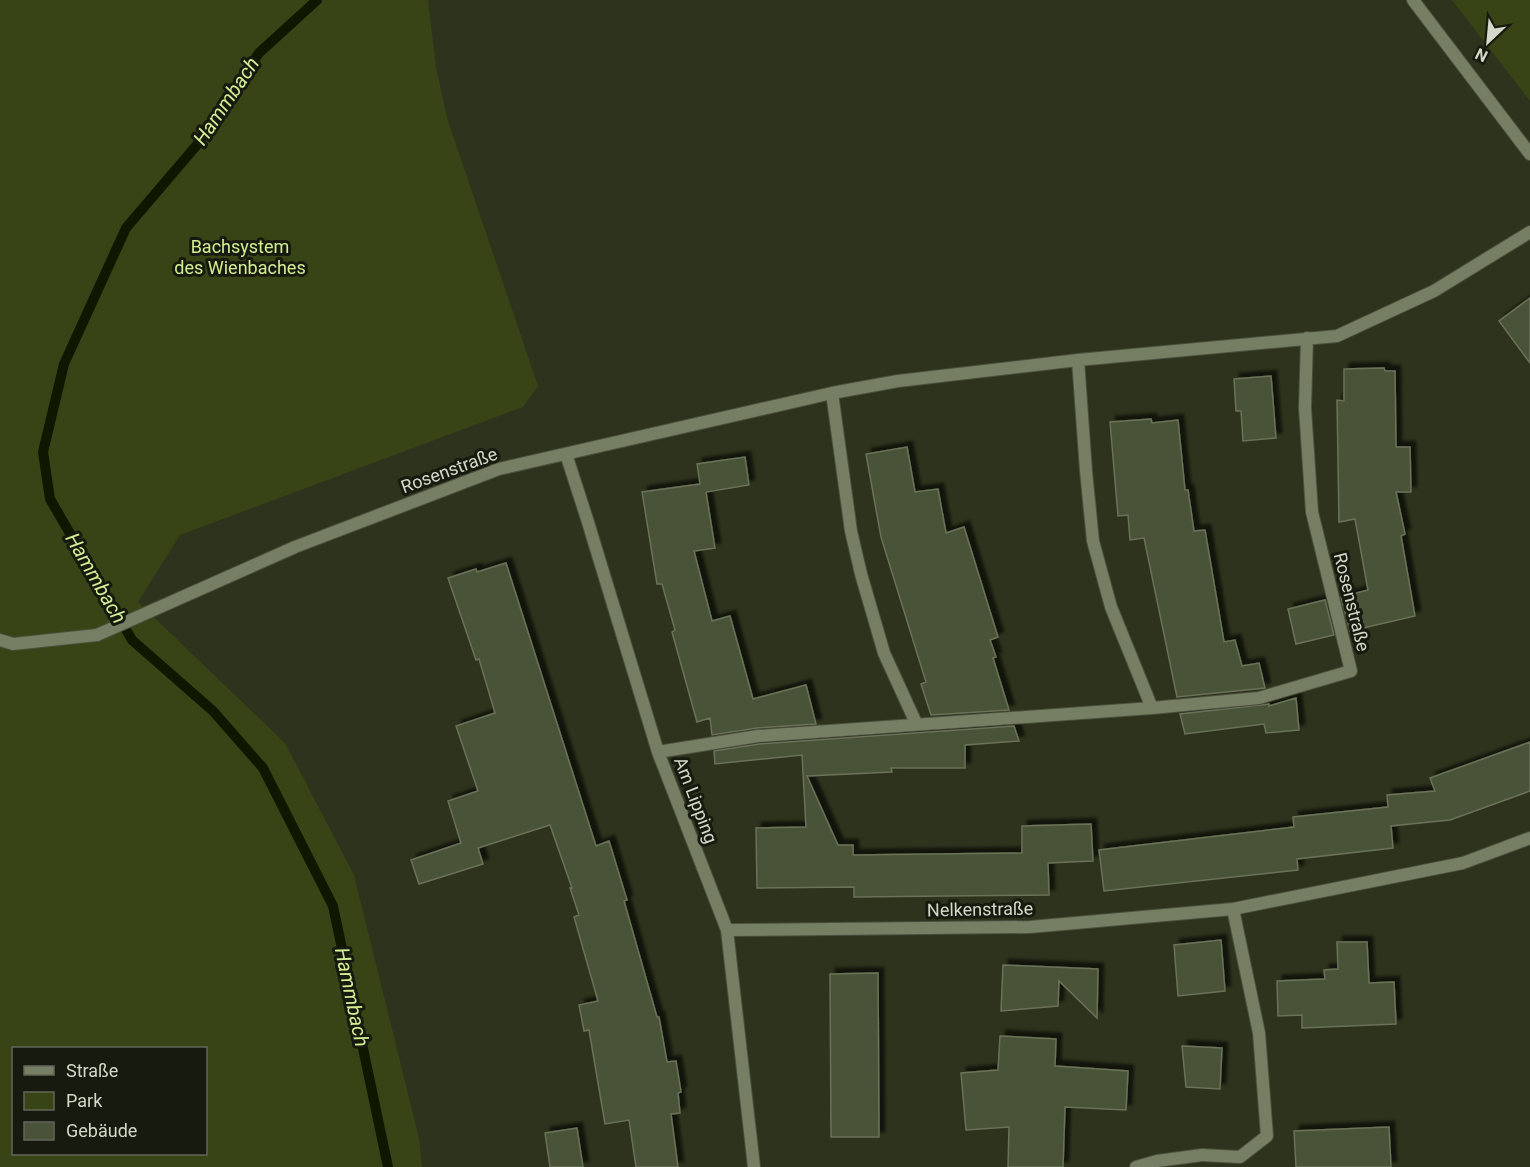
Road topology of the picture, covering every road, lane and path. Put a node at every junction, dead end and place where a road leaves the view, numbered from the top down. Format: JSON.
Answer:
{"nodes":[{"id":1,"x":1413,"y":0,"type":"edge"},
{"id":2,"x":1530,"y":154,"type":"edge"},
{"id":3,"x":1530,"y":232,"type":"edge"},
{"id":4,"x":1307,"y":338,"type":"junction"},
{"id":5,"x":1078,"y":360,"type":"junction"},
{"id":6,"x":832,"y":393,"type":"junction"},
{"id":7,"x":566,"y":454,"type":"junction"},
{"id":8,"x":0,"y":640,"type":"edge"},
{"id":9,"x":1152,"y":708,"type":"junction"},
{"id":10,"x":916,"y":723,"type":"junction"},
{"id":11,"x":658,"y":752,"type":"junction"},
{"id":12,"x":1530,"y":838,"type":"edge"},
{"id":13,"x":1233,"y":909,"type":"junction"},
{"id":14,"x":727,"y":930,"type":"junction"},
{"id":15,"x":754,"y":1167,"type":"edge"},
{"id":16,"x":1136,"y":1167,"type":"edge"}],
"edges":[{"from":1,"to":2,"type":"street"},
{"from":3,"to":4,"type":"street","name":"Rosenstraße"},
{"from":4,"to":5,"type":"street","name":"Rosenstraße"},
{"from":4,"to":9,"type":"street","name":"Rosenstraße"},
{"from":5,"to":6,"type":"street","name":"Rosenstraße"},
{"from":5,"to":9,"type":"street"},
{"from":6,"to":7,"type":"street","name":"Rosenstraße"},
{"from":6,"to":10,"type":"street"},
{"from":7,"to":8,"type":"street","name":"Rosenstraße"},
{"from":7,"to":11,"type":"street","name":"Am Lipping"},
{"from":9,"to":10,"type":"street","name":"Rosenstraße"},
{"from":10,"to":11,"type":"street","name":"Rosenstraße"},
{"from":11,"to":14,"type":"street","name":"Am Lipping"},
{"from":12,"to":13,"type":"street","name":"Nelkenstraße"},
{"from":13,"to":14,"type":"street","name":"Nelkenstraße"},
{"from":13,"to":16,"type":"street"},
{"from":14,"to":15,"type":"street","name":"Am Lipping"}]}
